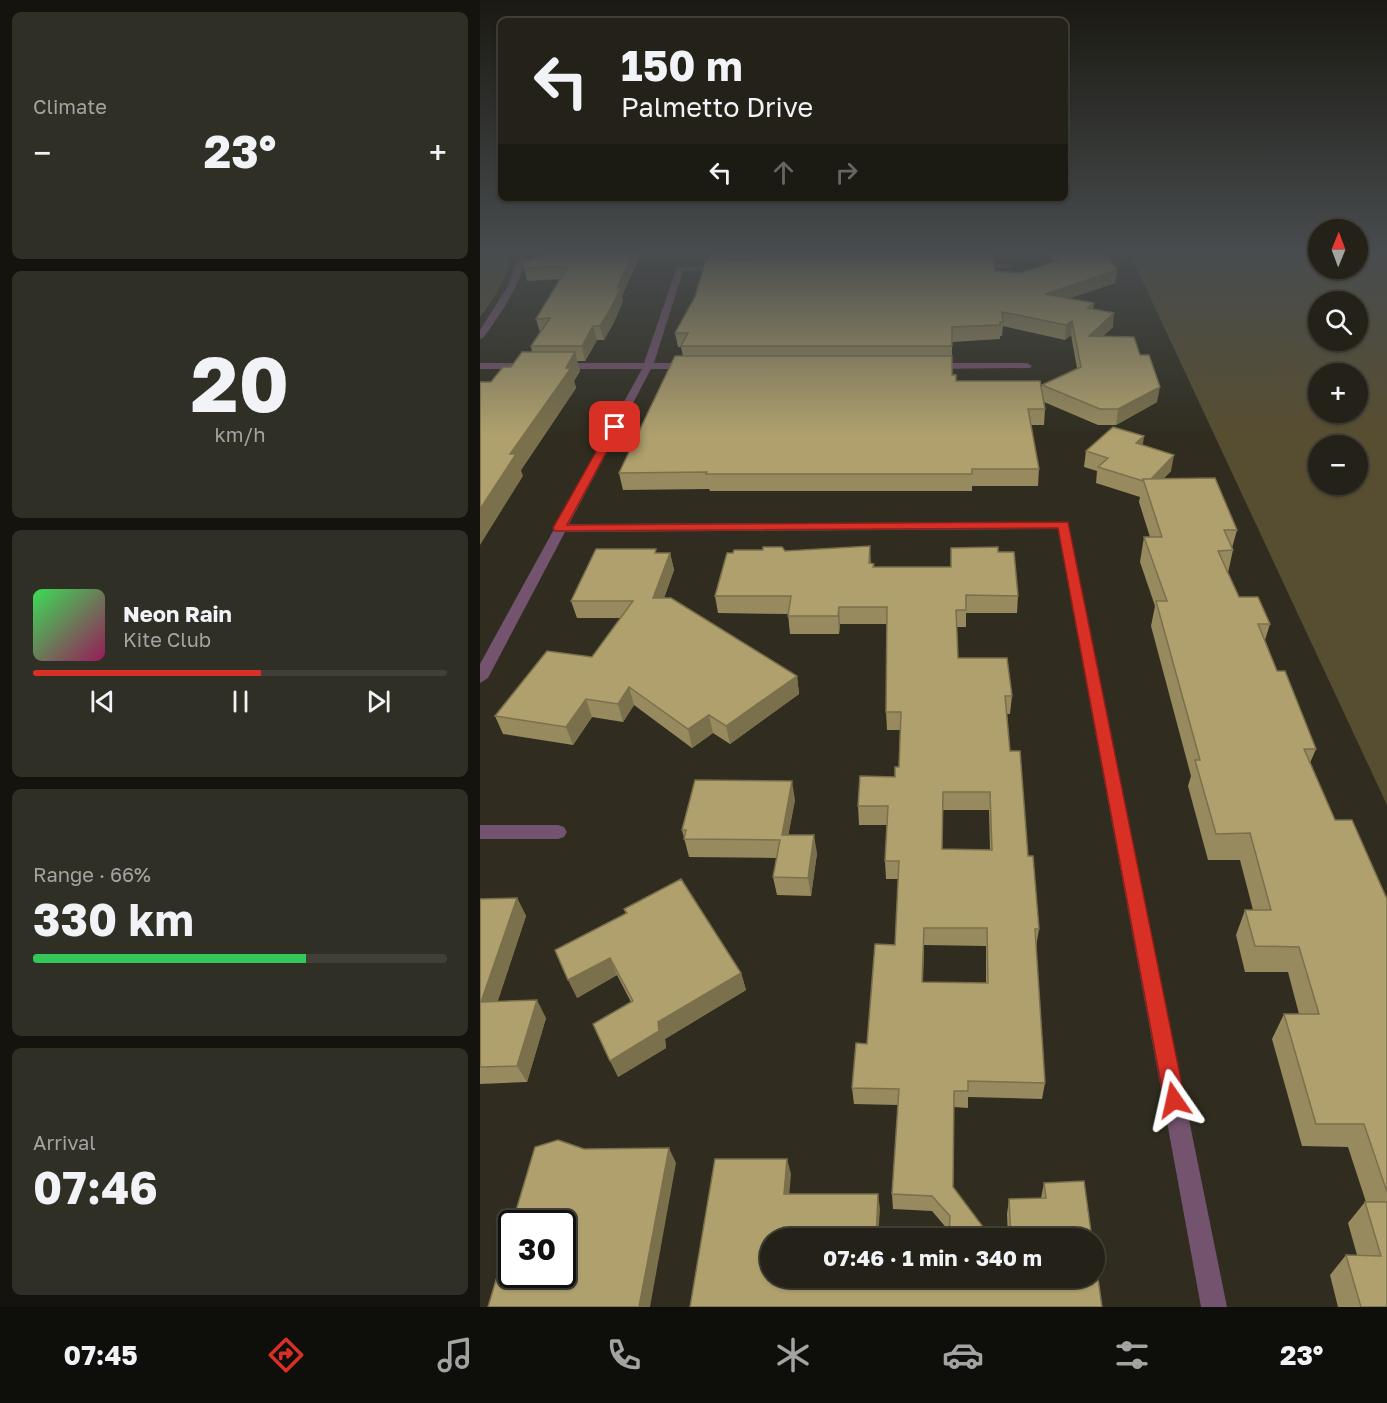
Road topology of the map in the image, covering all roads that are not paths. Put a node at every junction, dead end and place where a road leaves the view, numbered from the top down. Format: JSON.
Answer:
{"nodes":[{"id":1,"x":496,"y":313,"type":"edge"},
{"id":2,"x":665,"y":313,"type":"edge"},
{"id":3,"x":480,"y":336,"type":"edge"},
{"id":4,"x":480,"y":366,"type":"edge"},
{"id":5,"x":540,"y":366,"type":"edge"},
{"id":6,"x":552,"y":366,"type":"edge"},
{"id":7,"x":648,"y":366,"type":"junction"},
{"id":8,"x":695,"y":366,"type":"edge"},
{"id":9,"x":921,"y":366,"type":"edge"},
{"id":10,"x":1027,"y":366,"type":"dead end"},
{"id":11,"x":559,"y":528,"type":"junction"},
{"id":12,"x":480,"y":678,"type":"edge"},
{"id":13,"x":480,"y":832,"type":"edge"},
{"id":14,"x":558,"y":832,"type":"dead end"},
{"id":15,"x":1214,"y":1307,"type":"edge"}],
"edges":[{"from":1,"to":3,"type":"street"},
{"from":2,"to":7,"type":"street"},
{"from":4,"to":5,"type":"street"},
{"from":6,"to":7,"type":"street"},
{"from":7,"to":8,"type":"street"},
{"from":7,"to":11,"type":"street"},
{"from":9,"to":10,"type":"street"},
{"from":11,"to":12,"type":"street"},
{"from":11,"to":15,"type":"street"},
{"from":13,"to":14,"type":"street"}]}
